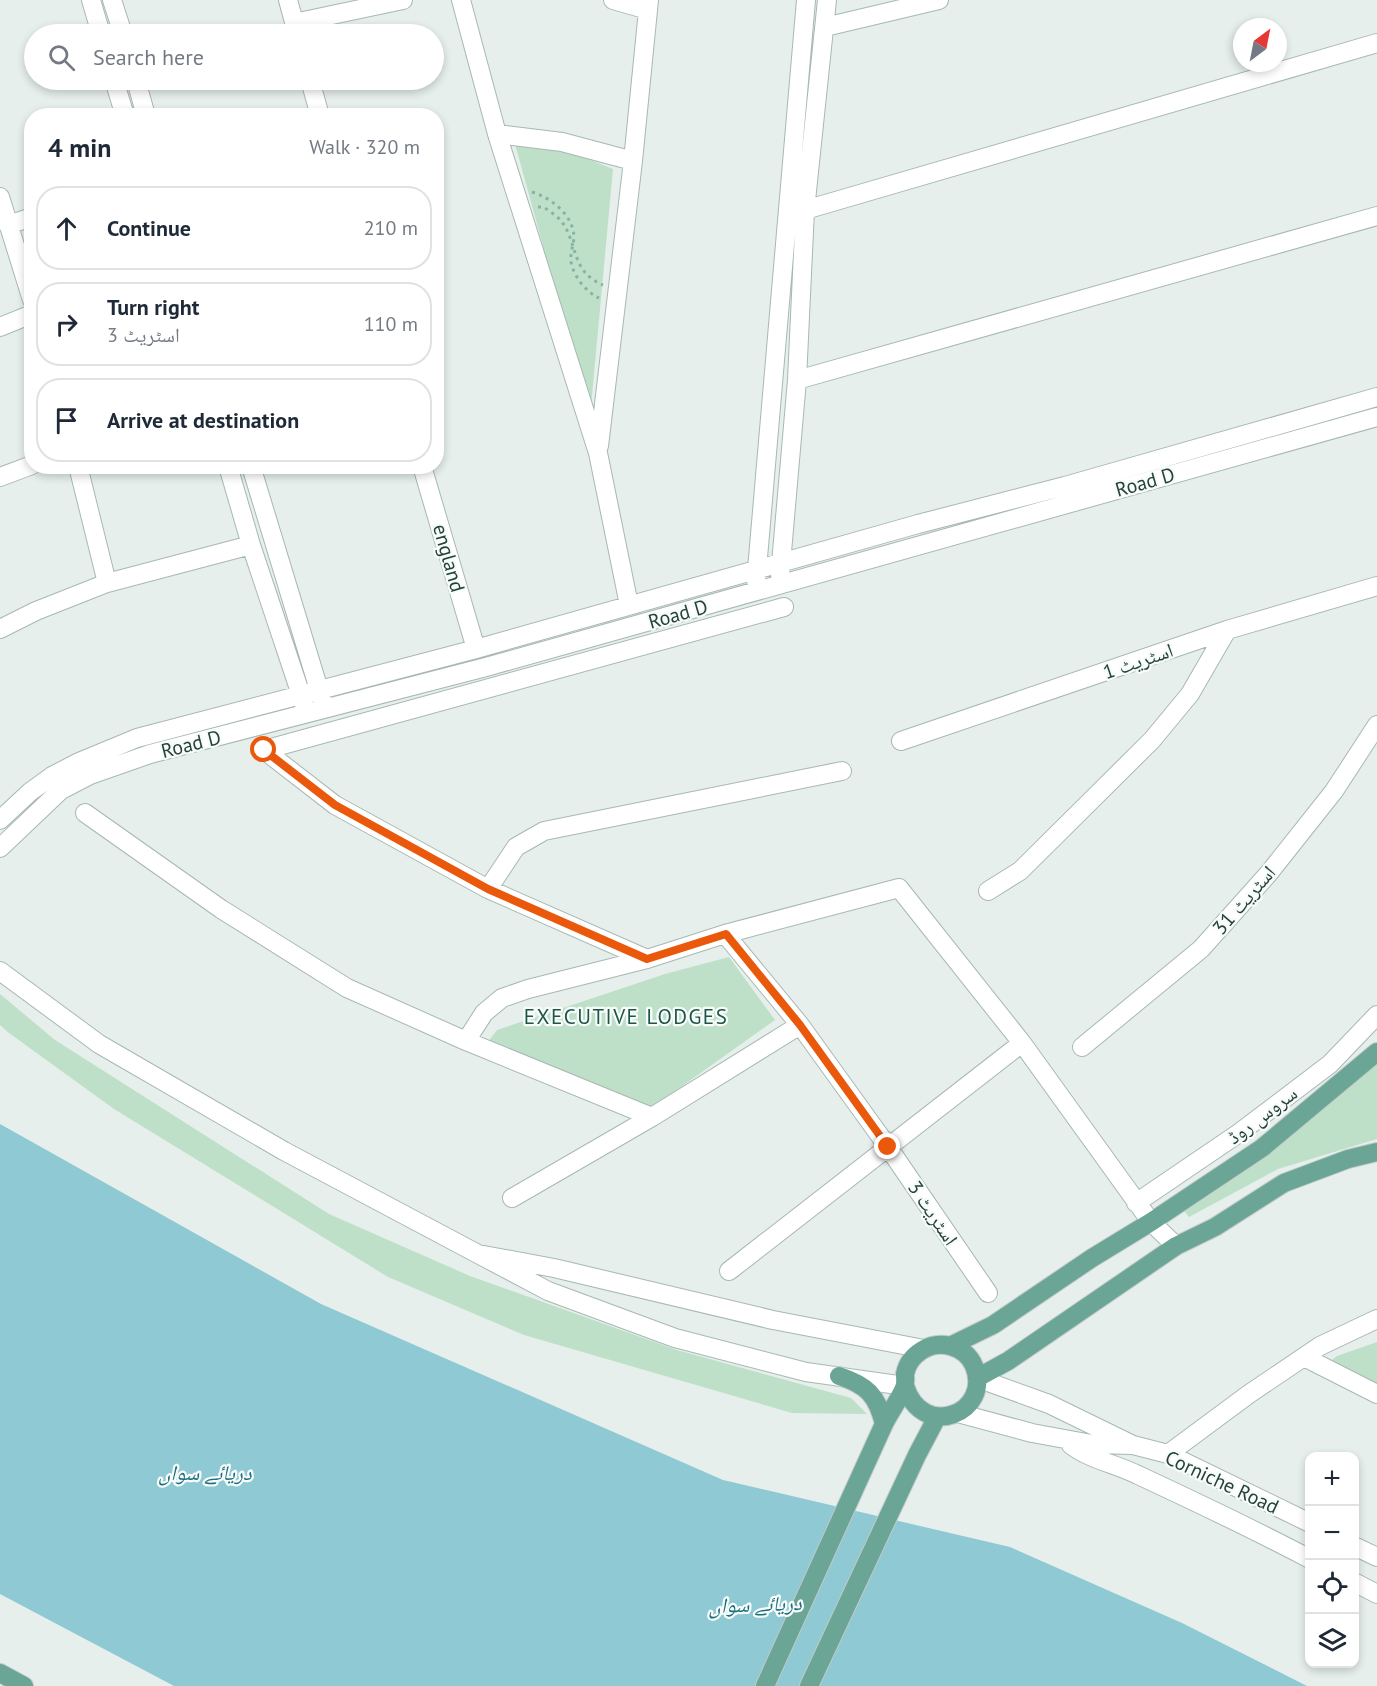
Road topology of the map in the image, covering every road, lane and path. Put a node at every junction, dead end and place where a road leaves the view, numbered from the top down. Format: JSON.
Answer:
{"nodes":[{"id":1,"x":91,"y":0,"type":"edge"},
{"id":2,"x":112,"y":0,"type":"edge"},
{"id":3,"x":288,"y":0,"type":"edge"},
{"id":4,"x":404,"y":0,"type":"edge"},
{"id":5,"x":461,"y":0,"type":"edge"},
{"id":6,"x":613,"y":0,"type":"edge"},
{"id":7,"x":806,"y":0,"type":"edge"},
{"id":8,"x":827,"y":0,"type":"edge"},
{"id":9,"x":939,"y":0,"type":"edge"},
{"id":10,"x":649,"y":5,"type":"edge"},
{"id":11,"x":98,"y":24,"type":"edge"},
{"id":12,"x":120,"y":24,"type":"edge"},
{"id":13,"x":295,"y":24,"type":"edge"},
{"id":14,"x":315,"y":24,"type":"edge"},
{"id":15,"x":825,"y":27,"type":"junction"},
{"id":16,"x":1377,"y":43,"type":"edge"},
{"id":17,"x":117,"y":90,"type":"edge"},
{"id":18,"x":139,"y":90,"type":"edge"},
{"id":19,"x":313,"y":90,"type":"edge"},
{"id":20,"x":123,"y":108,"type":"edge"},
{"id":21,"x":144,"y":108,"type":"edge"},
{"id":22,"x":318,"y":108,"type":"edge"},
{"id":23,"x":497,"y":134,"type":"junction"},
{"id":24,"x":633,"y":161,"type":"junction"},
{"id":25,"x":516,"y":193,"type":"junction"},
{"id":26,"x":0,"y":197,"type":"edge"},
{"id":27,"x":805,"y":210,"type":"junction"},
{"id":28,"x":522,"y":213,"type":"junction"},
{"id":29,"x":1377,"y":216,"type":"edge"},
{"id":30,"x":24,"y":220,"type":"edge"},
{"id":31,"x":8,"y":225,"type":"junction"},
{"id":32,"x":572,"y":249,"type":"junction"},
{"id":33,"x":24,"y":275,"type":"edge"},
{"id":34,"x":617,"y":292,"type":"junction"},
{"id":35,"x":24,"y":317,"type":"edge"},
{"id":36,"x":0,"y":327,"type":"edge"},
{"id":37,"x":797,"y":380,"type":"junction"},
{"id":38,"x":1377,"y":397,"type":"edge"},
{"id":39,"x":1377,"y":417,"type":"edge"},
{"id":40,"x":598,"y":453,"type":"junction"},
{"id":41,"x":24,"y":468,"type":"edge"},
{"id":42,"x":80,"y":474,"type":"edge"},
{"id":43,"x":230,"y":474,"type":"edge"},
{"id":44,"x":254,"y":474,"type":"edge"},
{"id":45,"x":424,"y":474,"type":"edge"},
{"id":46,"x":0,"y":477,"type":"edge"},
{"id":47,"x":251,"y":545,"type":"junction"},
{"id":48,"x":780,"y":564,"type":"junction"},
{"id":49,"x":757,"y":570,"type":"junction"},
{"id":50,"x":107,"y":583,"type":"junction"},
{"id":51,"x":779,"y":585,"type":"junction"},
{"id":52,"x":1377,"y":586,"type":"edge"},
{"id":53,"x":756,"y":591,"type":"junction"},
{"id":54,"x":629,"y":605,"type":"junction"},
{"id":55,"x":784,"y":608,"type":"dead end"},
{"id":56,"x":0,"y":629,"type":"edge"},
{"id":57,"x":1227,"y":630,"type":"junction"},
{"id":58,"x":476,"y":650,"type":"junction"},
{"id":59,"x":320,"y":692,"type":"junction"},
{"id":60,"x":301,"y":696,"type":"junction"},
{"id":61,"x":316,"y":712,"type":"junction"},
{"id":62,"x":1377,"y":725,"type":"edge"},
{"id":63,"x":901,"y":741,"type":"dead end"},
{"id":64,"x":842,"y":771,"type":"dead end"},
{"id":65,"x":85,"y":813,"type":"dead end"},
{"id":66,"x":0,"y":820,"type":"edge"},
{"id":67,"x":0,"y":848,"type":"edge"},
{"id":68,"x":488,"y":889,"type":"junction"},
{"id":69,"x":988,"y":891,"type":"dead end"},
{"id":70,"x":726,"y":934,"type":"junction"},
{"id":71,"x":647,"y":959,"type":"junction"},
{"id":72,"x":0,"y":971,"type":"edge"},
{"id":73,"x":1377,"y":1015,"type":"edge"},
{"id":74,"x":800,"y":1025,"type":"junction"},
{"id":75,"x":466,"y":1041,"type":"junction"},
{"id":76,"x":1022,"y":1043,"type":"junction"},
{"id":77,"x":1082,"y":1047,"type":"dead end"},
{"id":78,"x":1377,"y":1052,"type":"edge"},
{"id":79,"x":652,"y":1117,"type":"junction"},
{"id":80,"x":888,"y":1147,"type":"junction"},
{"id":81,"x":1377,"y":1152,"type":"edge"},
{"id":82,"x":512,"y":1197,"type":"dead end"},
{"id":83,"x":1136,"y":1203,"type":"junction"},
{"id":84,"x":1151,"y":1222,"type":"junction"},
{"id":85,"x":1176,"y":1246,"type":"junction"},
{"id":86,"x":478,"y":1254,"type":"junction"},
{"id":87,"x":729,"y":1271,"type":"dead end"},
{"id":88,"x":988,"y":1293,"type":"dead end"},
{"id":89,"x":1377,"y":1319,"type":"edge"},
{"id":90,"x":950,"y":1346,"type":"junction"},
{"id":91,"x":924,"y":1349,"type":"junction"},
{"id":92,"x":1304,"y":1357,"type":"junction"},
{"id":93,"x":839,"y":1376,"type":"junction"},
{"id":94,"x":977,"y":1378,"type":"junction"},
{"id":95,"x":905,"y":1386,"type":"junction"},
{"id":96,"x":1377,"y":1394,"type":"edge"},
{"id":97,"x":958,"y":1413,"type":"junction"},
{"id":98,"x":937,"y":1417,"type":"junction"},
{"id":99,"x":881,"y":1430,"type":"junction"},
{"id":100,"x":1064,"y":1439,"type":"junction"},
{"id":101,"x":1133,"y":1445,"type":"junction"},
{"id":102,"x":1168,"y":1454,"type":"junction"},
{"id":103,"x":1305,"y":1521,"type":"edge"},
{"id":104,"x":1359,"y":1548,"type":"edge"},
{"id":105,"x":1305,"y":1556,"type":"edge"},
{"id":106,"x":1377,"y":1557,"type":"edge"},
{"id":107,"x":1359,"y":1585,"type":"edge"},
{"id":108,"x":1377,"y":1594,"type":"edge"},
{"id":109,"x":0,"y":1672,"type":"edge"},
{"id":110,"x":24,"y":1686,"type":"edge"},
{"id":111,"x":765,"y":1686,"type":"edge"},
{"id":112,"x":809,"y":1686,"type":"edge"}],
"edges":[{"from":1,"to":11,"type":"street"},
{"from":2,"to":12,"type":"street"},
{"from":3,"to":13,"type":"street"},
{"from":4,"to":14,"type":"street"},
{"from":5,"to":23,"type":"street"},
{"from":6,"to":10,"type":"street"},
{"from":7,"to":49,"type":"street"},
{"from":8,"to":15,"type":"street"},
{"from":9,"to":15,"type":"street"},
{"from":10,"to":24,"type":"street"},
{"from":15,"to":27,"type":"street"},
{"from":16,"to":27,"type":"street"},
{"from":17,"to":20,"type":"street"},
{"from":18,"to":21,"type":"street"},
{"from":19,"to":22,"type":"street"},
{"from":23,"to":24,"type":"street"},
{"from":23,"to":25,"type":"street"},
{"from":24,"to":34,"type":"street"},
{"from":25,"to":28,"type":"street"},
{"from":25,"to":32,"type":"path"},
{"from":26,"to":31,"type":"street"},
{"from":27,"to":37,"type":"street"},
{"from":28,"to":32,"type":"path"},
{"from":28,"to":40,"type":"street"},
{"from":29,"to":37,"type":"street"},
{"from":30,"to":31,"type":"street"},
{"from":31,"to":33,"type":"street"},
{"from":32,"to":34,"type":"path"},
{"from":32,"to":34,"type":"path"},
{"from":34,"to":40,"type":"street"},
{"from":35,"to":36,"type":"street"},
{"from":37,"to":48,"type":"street"},
{"from":38,"to":48,"type":"street","name":"Road D"},
{"from":39,"to":51,"type":"street","name":"Road D"},
{"from":40,"to":54,"type":"street"},
{"from":41,"to":46,"type":"street"},
{"from":42,"to":50,"type":"street"},
{"from":43,"to":47,"type":"street"},
{"from":44,"to":59,"type":"street"},
{"from":45,"to":58,"type":"street","name":"england"},
{"from":47,"to":50,"type":"street"},
{"from":47,"to":60,"type":"street"},
{"from":48,"to":49,"type":"street","name":"Road D"},
{"from":48,"to":51,"type":"street"},
{"from":49,"to":53,"type":"street"},
{"from":49,"to":54,"type":"street","name":"Road D"},
{"from":50,"to":56,"type":"street"},
{"from":51,"to":53,"type":"street","name":"Road D"},
{"from":52,"to":57,"type":"street","name":"اسٹریٹ 1"},
{"from":53,"to":61,"type":"street","name":"Road D"},
{"from":54,"to":58,"type":"street","name":"Road D"},
{"from":55,"to":68,"type":"street"},
{"from":57,"to":63,"type":"street","name":"اسٹریٹ 1"},
{"from":57,"to":69,"type":"street"},
{"from":58,"to":59,"type":"street","name":"Road D"},
{"from":59,"to":60,"type":"street","name":"Road D"},
{"from":59,"to":61,"type":"street"},
{"from":60,"to":61,"type":"street"},
{"from":60,"to":66,"type":"street","name":"Road D"},
{"from":61,"to":67,"type":"street","name":"Road D"},
{"from":62,"to":77,"type":"street","name":"اسٹریٹ 31"},
{"from":64,"to":68,"type":"street"},
{"from":65,"to":75,"type":"street"},
{"from":68,"to":71,"type":"street"},
{"from":70,"to":71,"type":"street"},
{"from":70,"to":74,"type":"street","name":"اسٹریٹ 3"},
{"from":70,"to":76,"type":"street"},
{"from":71,"to":75,"type":"street"},
{"from":72,"to":86,"type":"street"},
{"from":73,"to":83,"type":"street","name":"سروس روڈ"},
{"from":74,"to":79,"type":"street"},
{"from":74,"to":80,"type":"street","name":"اسٹریٹ 3"},
{"from":75,"to":79,"type":"street"},
{"from":76,"to":80,"type":"street"},
{"from":76,"to":83,"type":"street"},
{"from":78,"to":84,"type":"main road"},
{"from":79,"to":82,"type":"street"},
{"from":80,"to":87,"type":"street"},
{"from":80,"to":88,"type":"street","name":"اسٹریٹ 3"},
{"from":81,"to":85,"type":"main road"},
{"from":83,"to":84,"type":"street"},
{"from":84,"to":85,"type":"street"},
{"from":84,"to":90,"type":"main road"},
{"from":85,"to":94,"type":"main road"},
{"from":86,"to":91,"type":"street"},
{"from":86,"to":93,"type":"street"},
{"from":89,"to":92,"type":"street"},
{"from":90,"to":91,"type":"main road"},
{"from":90,"to":94,"type":"main road"},
{"from":91,"to":95,"type":"main road"},
{"from":92,"to":96,"type":"street"},
{"from":92,"to":102,"type":"street"},
{"from":93,"to":95,"type":"street"},
{"from":93,"to":99,"type":"main road"},
{"from":94,"to":97,"type":"main road"},
{"from":94,"to":101,"type":"street"},
{"from":95,"to":98,"type":"main road"},
{"from":95,"to":99,"type":"main road"},
{"from":97,"to":98,"type":"main road"},
{"from":97,"to":100,"type":"street"},
{"from":98,"to":112,"type":"main road"},
{"from":99,"to":111,"type":"main road"},
{"from":100,"to":101,"type":"street"},
{"from":100,"to":105,"type":"street"},
{"from":101,"to":102,"type":"street","name":"Corniche Road"},
{"from":102,"to":103,"type":"street","name":"Corniche Road"},
{"from":104,"to":106,"type":"street"},
{"from":107,"to":108,"type":"street"},
{"from":109,"to":110,"type":"main road"}]}
